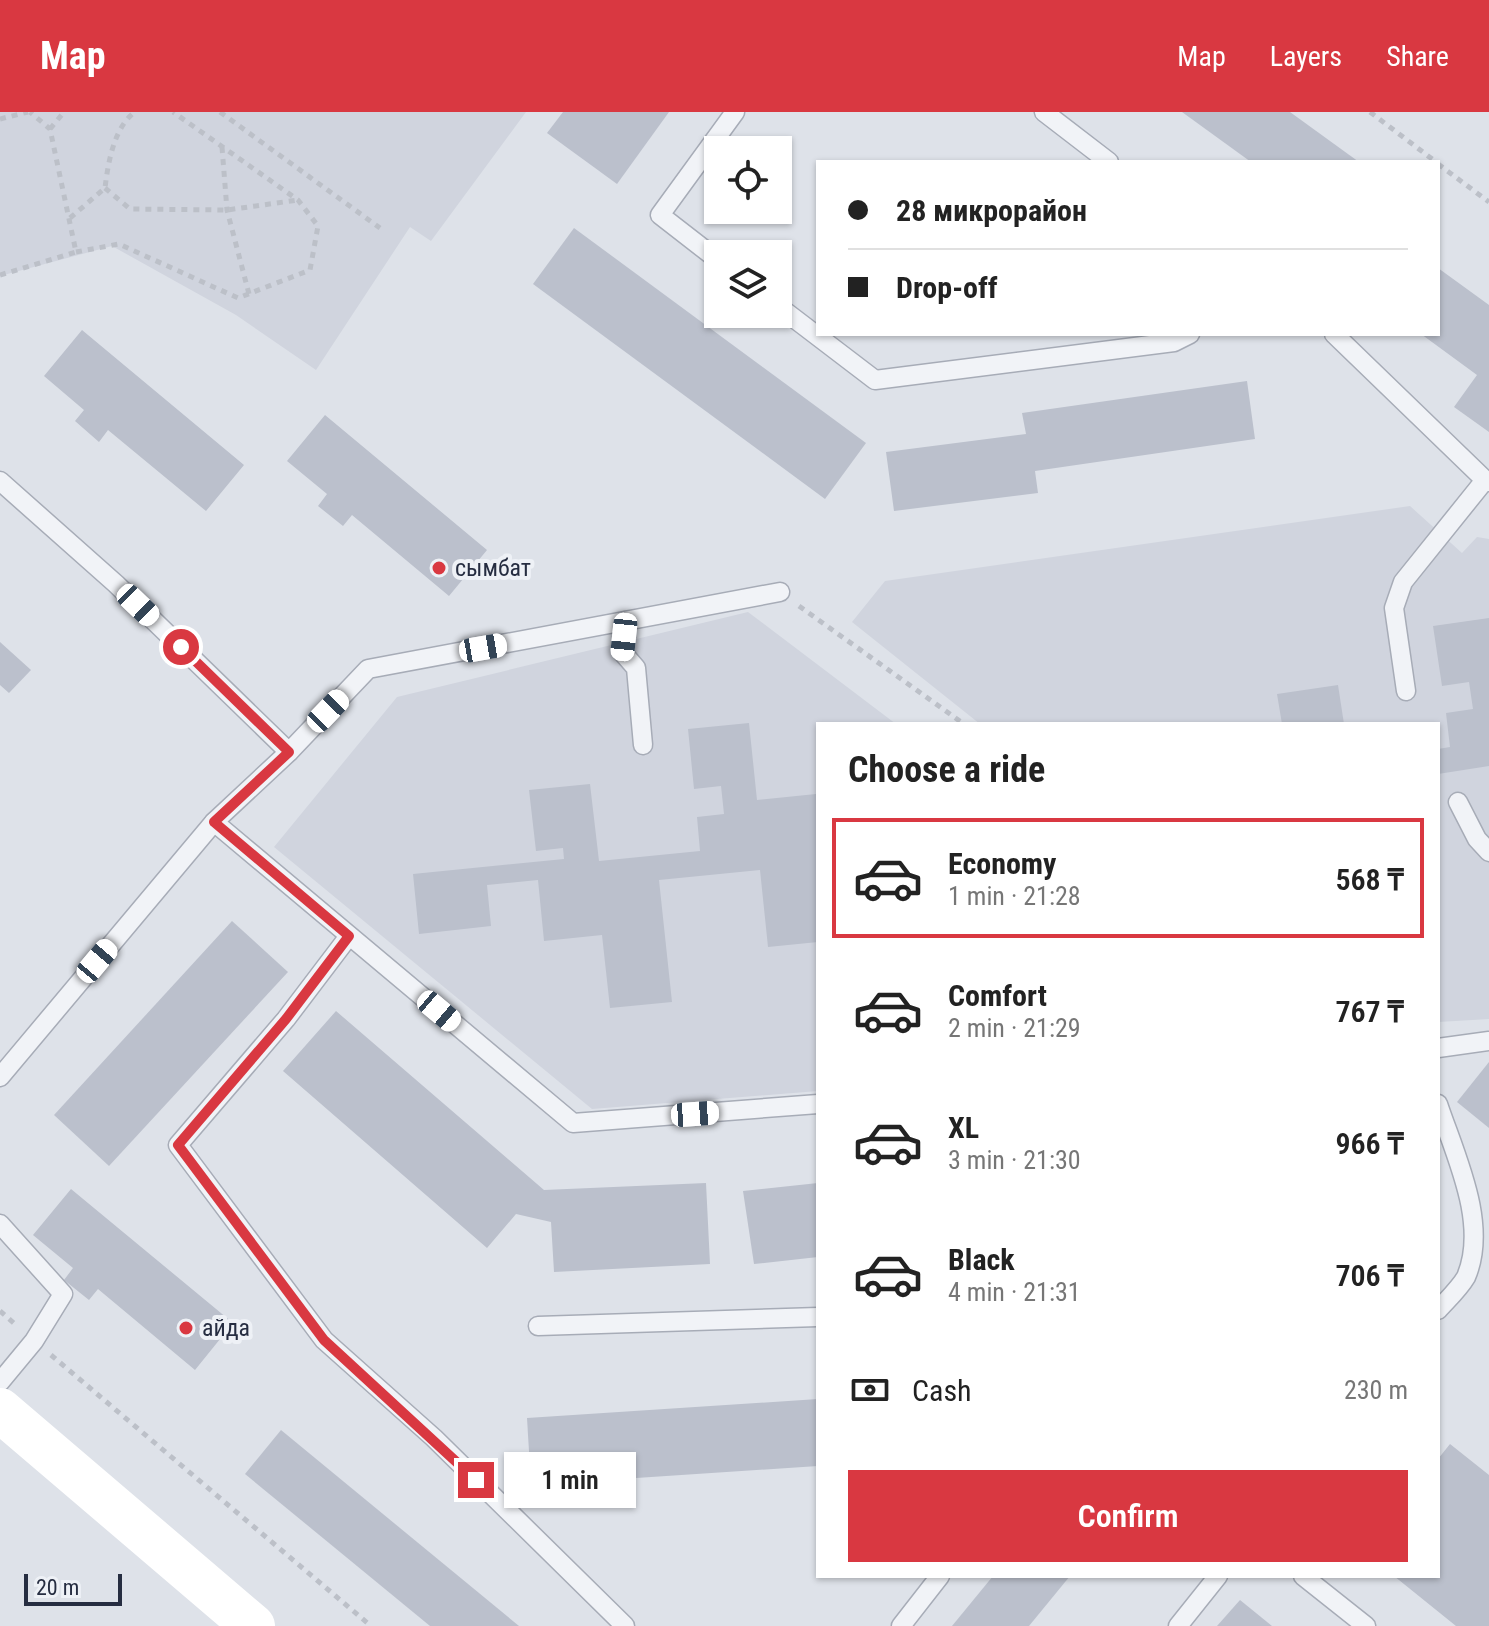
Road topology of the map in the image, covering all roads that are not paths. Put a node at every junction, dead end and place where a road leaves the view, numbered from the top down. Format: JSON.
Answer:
{"nodes":[{"id":1,"x":735,"y":112,"type":"edge"},
{"id":2,"x":1044,"y":112,"type":"edge"},
{"id":3,"x":1106,"y":160,"type":"edge"},
{"id":4,"x":704,"y":249,"type":"edge"},
{"id":5,"x":792,"y":317,"type":"edge"},
{"id":6,"x":816,"y":335,"type":"edge"},
{"id":7,"x":817,"y":336,"type":"edge"},
{"id":8,"x":1186,"y":336,"type":"edge"},
{"id":9,"x":1336,"y":336,"type":"edge"},
{"id":10,"x":0,"y":481,"type":"edge"},
{"id":11,"x":1487,"y":481,"type":"edge"},
{"id":12,"x":780,"y":592,"type":"road end"},
{"id":13,"x":626,"y":621,"type":"junction"},
{"id":14,"x":1406,"y":691,"type":"dead end"},
{"id":15,"x":643,"y":745,"type":"dead end"},
{"id":16,"x":289,"y":752,"type":"junction"},
{"id":17,"x":1458,"y":802,"type":"dead end"},
{"id":18,"x":214,"y":822,"type":"junction"},
{"id":19,"x":1489,"y":852,"type":"edge"},
{"id":20,"x":349,"y":936,"type":"junction"},
{"id":21,"x":1489,"y":1041,"type":"edge"},
{"id":22,"x":1440,"y":1048,"type":"edge"},
{"id":23,"x":0,"y":1077,"type":"edge"},
{"id":24,"x":816,"y":1104,"type":"edge"},
{"id":25,"x":1440,"y":1110,"type":"edge"},
{"id":26,"x":0,"y":1224,"type":"edge"},
{"id":27,"x":1440,"y":1308,"type":"edge"},
{"id":28,"x":816,"y":1317,"type":"edge"},
{"id":29,"x":538,"y":1326,"type":"dead end"},
{"id":30,"x":0,"y":1382,"type":"edge"},
{"id":31,"x":0,"y":1410,"type":"edge"},
{"id":32,"x":938,"y":1578,"type":"edge"},
{"id":33,"x":1216,"y":1578,"type":"edge"},
{"id":34,"x":1306,"y":1578,"type":"edge"},
{"id":35,"x":253,"y":1626,"type":"edge"},
{"id":36,"x":625,"y":1626,"type":"edge"},
{"id":37,"x":901,"y":1626,"type":"edge"},
{"id":38,"x":1178,"y":1626,"type":"edge"},
{"id":39,"x":1366,"y":1626,"type":"edge"}],
"edges":[{"from":1,"to":4,"type":"lane"},
{"from":2,"to":3,"type":"lane"},
{"from":5,"to":6,"type":"lane"},
{"from":7,"to":8,"type":"lane"},
{"from":9,"to":11,"type":"lane"},
{"from":10,"to":16,"type":"lane"},
{"from":11,"to":14,"type":"lane"},
{"from":12,"to":13,"type":"lane"},
{"from":13,"to":15,"type":"lane"},
{"from":13,"to":16,"type":"lane"},
{"from":16,"to":18,"type":"lane"},
{"from":17,"to":19,"type":"lane"},
{"from":18,"to":20,"type":"lane"},
{"from":18,"to":23,"type":"lane"},
{"from":20,"to":24,"type":"lane"},
{"from":20,"to":36,"type":"lane"},
{"from":21,"to":22,"type":"lane"},
{"from":25,"to":27,"type":"lane"},
{"from":26,"to":30,"type":"lane"},
{"from":28,"to":29,"type":"lane"},
{"from":31,"to":35,"type":"street"},
{"from":32,"to":37,"type":"lane"},
{"from":33,"to":38,"type":"lane"},
{"from":34,"to":39,"type":"lane"}]}
